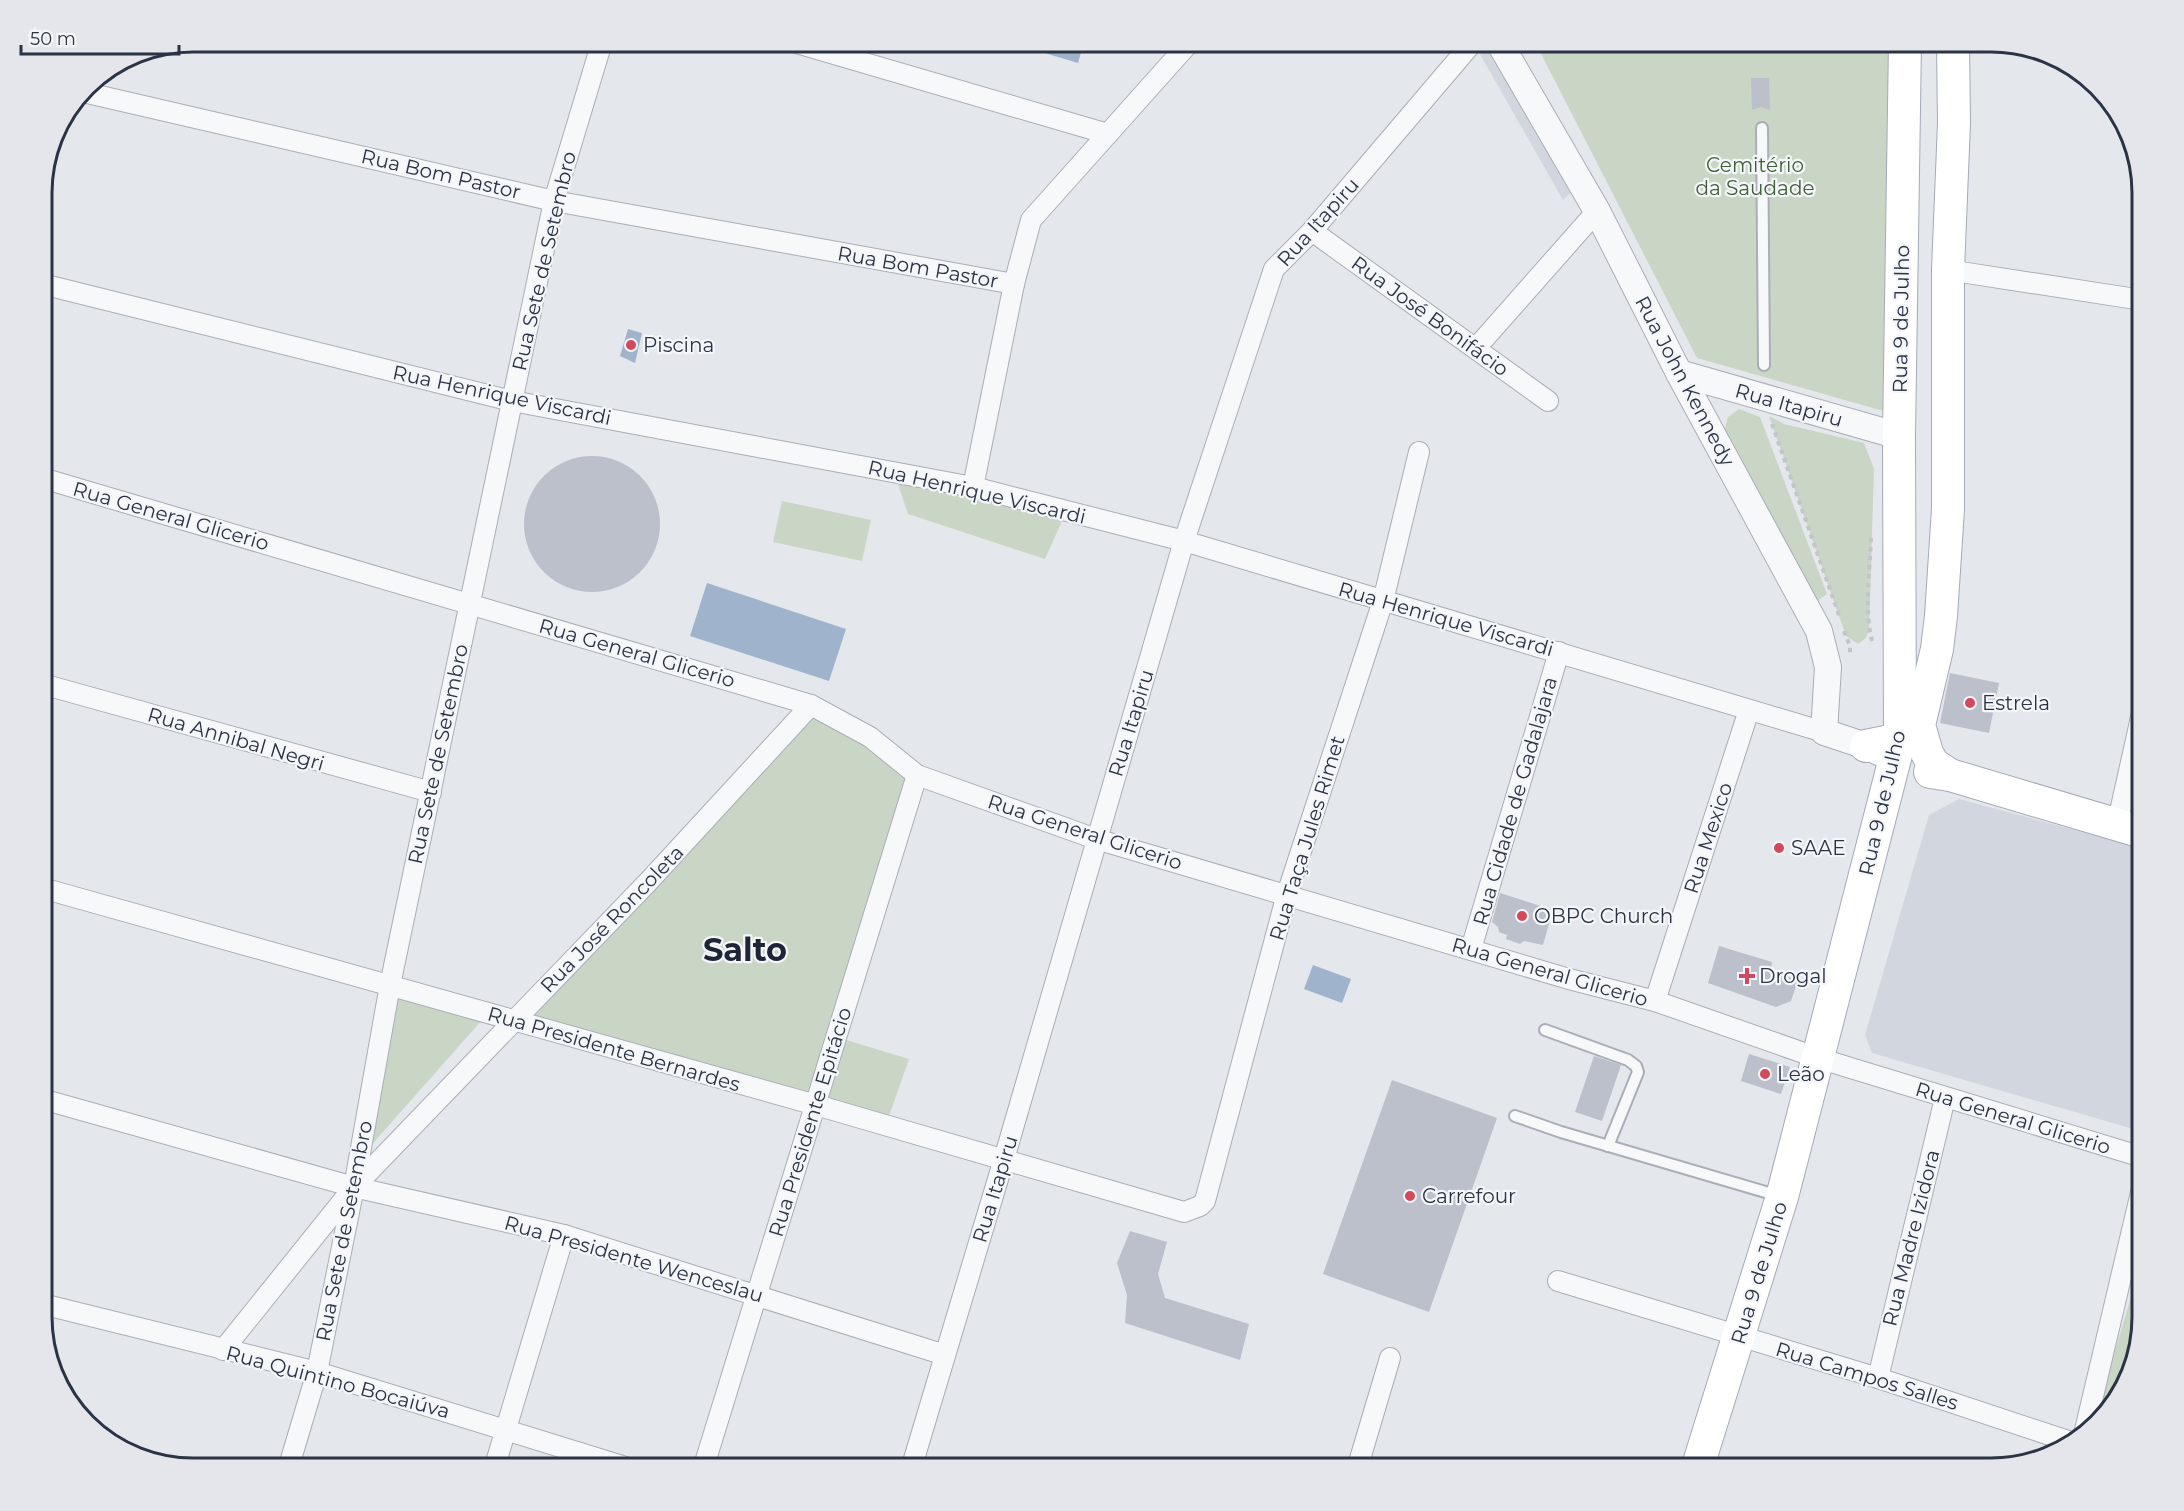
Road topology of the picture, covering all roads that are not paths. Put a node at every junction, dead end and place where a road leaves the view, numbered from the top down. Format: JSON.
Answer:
{"nodes":[{"id":1,"x":1181,"y":52,"type":"edge"},
{"id":2,"x":1464,"y":52,"type":"edge"},
{"id":3,"x":1505,"y":52,"type":"edge"},
{"id":4,"x":1905,"y":52,"type":"edge"},
{"id":5,"x":1953,"y":52,"type":"edge"},
{"id":6,"x":599,"y":53,"type":"edge"},
{"id":7,"x":830,"y":53,"type":"edge"},
{"id":8,"x":94,"y":94,"type":"edge"},
{"id":9,"x":1762,"y":128,"type":"dead end"},
{"id":10,"x":1108,"y":134,"type":"junction"},
{"id":11,"x":554,"y":201,"type":"junction"},
{"id":12,"x":1597,"y":212,"type":"junction"},
{"id":13,"x":1312,"y":231,"type":"junction"},
{"id":14,"x":1948,"y":270,"type":"junction"},
{"id":15,"x":1014,"y":284,"type":"junction"},
{"id":16,"x":53,"y":287,"type":"edge"},
{"id":17,"x":2132,"y":298,"type":"edge"},
{"id":18,"x":1476,"y":348,"type":"junction"},
{"id":19,"x":1764,"y":365,"type":"dead end"},
{"id":20,"x":1679,"y":373,"type":"junction"},
{"id":21,"x":1749,"y":393,"type":"junction"},
{"id":22,"x":512,"y":401,"type":"junction"},
{"id":23,"x":1548,"y":401,"type":"dead end"},
{"id":24,"x":1712,"y":433,"type":"junction"},
{"id":25,"x":1899,"y":436,"type":"junction"},
{"id":26,"x":1419,"y":452,"type":"dead end"},
{"id":27,"x":53,"y":481,"type":"edge"},
{"id":28,"x":973,"y":488,"type":"junction"},
{"id":29,"x":1184,"y":542,"type":"junction"},
{"id":30,"x":1383,"y":601,"type":"junction"},
{"id":31,"x":470,"y":604,"type":"junction"},
{"id":32,"x":1941,"y":616,"type":"junction"},
{"id":33,"x":1559,"y":652,"type":"junction"},
{"id":34,"x":53,"y":687,"type":"edge"},
{"id":35,"x":811,"y":705,"type":"junction"},
{"id":36,"x":1749,"y":710,"type":"junction"},
{"id":37,"x":1824,"y":732,"type":"junction"},
{"id":38,"x":1866,"y":746,"type":"joint"},
{"id":39,"x":1900,"y":756,"type":"junction"},
{"id":40,"x":917,"y":775,"type":"junction"},
{"id":41,"x":1950,"y":775,"type":"junction"},
{"id":42,"x":430,"y":792,"type":"junction"},
{"id":43,"x":2132,"y":801,"type":"edge"},
{"id":44,"x":2129,"y":828,"type":"edge"},
{"id":45,"x":1096,"y":839,"type":"junction"},
{"id":46,"x":53,"y":891,"type":"edge"},
{"id":47,"x":1287,"y":894,"type":"junction"},
{"id":48,"x":1472,"y":949,"type":"junction"},
{"id":49,"x":390,"y":985,"type":"junction"},
{"id":50,"x":1655,"y":1001,"type":"junction"},
{"id":51,"x":514,"y":1021,"type":"junction"},
{"id":52,"x":1545,"y":1030,"type":"dead end"},
{"id":53,"x":1818,"y":1058,"type":"junction"},
{"id":54,"x":1945,"y":1098,"type":"junction"},
{"id":55,"x":53,"y":1102,"type":"edge"},
{"id":56,"x":816,"y":1105,"type":"junction"},
{"id":57,"x":1515,"y":1116,"type":"dead end"},
{"id":58,"x":1608,"y":1146,"type":"junction"},
{"id":59,"x":2132,"y":1154,"type":"edge"},
{"id":60,"x":1004,"y":1159,"type":"junction"},
{"id":61,"x":354,"y":1187,"type":"junction"},
{"id":62,"x":1782,"y":1197,"type":"junction"},
{"id":63,"x":1184,"y":1212,"type":"joint"},
{"id":64,"x":2132,"y":1230,"type":"edge"},
{"id":65,"x":564,"y":1235,"type":"junction"},
{"id":66,"x":1558,"y":1281,"type":"dead end"},
{"id":67,"x":756,"y":1294,"type":"junction"},
{"id":68,"x":53,"y":1307,"type":"edge"},
{"id":69,"x":1740,"y":1337,"type":"junction"},
{"id":70,"x":224,"y":1350,"type":"junction"},
{"id":71,"x":945,"y":1355,"type":"junction"},
{"id":72,"x":1390,"y":1358,"type":"dead end"},
{"id":73,"x":317,"y":1372,"type":"junction"},
{"id":74,"x":1878,"y":1378,"type":"junction"},
{"id":75,"x":2087,"y":1421,"type":"edge"},
{"id":76,"x":505,"y":1430,"type":"junction"},
{"id":77,"x":2062,"y":1439,"type":"edge"},
{"id":78,"x":291,"y":1458,"type":"edge"},
{"id":79,"x":497,"y":1458,"type":"edge"},
{"id":80,"x":596,"y":1458,"type":"edge"},
{"id":81,"x":706,"y":1458,"type":"edge"},
{"id":82,"x":914,"y":1458,"type":"edge"},
{"id":83,"x":1360,"y":1458,"type":"edge"},
{"id":84,"x":1701,"y":1458,"type":"edge"}],
"edges":[{"from":1,"to":10,"type":"street"},
{"from":2,"to":13,"type":"street","name":"Rua Itapiru"},
{"from":3,"to":12,"type":"street","name":"Rua John Kennedy"},
{"from":4,"to":25,"type":"main road","name":"Rua 9 de Julho"},
{"from":5,"to":14,"type":"main road","name":"Rua 9 de Julho"},
{"from":6,"to":11,"type":"street","name":"Rua Sete de Setembro"},
{"from":7,"to":10,"type":"street"},
{"from":8,"to":11,"type":"street","name":"Rua Bom Pastor"},
{"from":9,"to":19,"type":"lane"},
{"from":10,"to":15,"type":"street"},
{"from":11,"to":15,"type":"street","name":"Rua Bom Pastor"},
{"from":11,"to":22,"type":"street","name":"Rua Sete de Setembro"},
{"from":12,"to":18,"type":"street"},
{"from":12,"to":20,"type":"street","name":"Rua John Kennedy"},
{"from":13,"to":18,"type":"street","name":"Rua José Bonifácio"},
{"from":13,"to":29,"type":"street","name":"Rua Itapiru"},
{"from":14,"to":17,"type":"street"},
{"from":14,"to":32,"type":"main road","name":"Rua 9 de Julho"},
{"from":15,"to":28,"type":"street"},
{"from":16,"to":22,"type":"street","name":"Rua Henrique Viscardi"},
{"from":18,"to":23,"type":"street","name":"Rua José Bonifácio"},
{"from":20,"to":21,"type":"street","name":"Rua Itapiru"},
{"from":20,"to":24,"type":"street","name":"Rua John Kennedy"},
{"from":21,"to":24,"type":"street"},
{"from":21,"to":25,"type":"street","name":"Rua Itapiru"},
{"from":22,"to":28,"type":"street","name":"Rua Henrique Viscardi"},
{"from":22,"to":31,"type":"street","name":"Rua Sete de Setembro"},
{"from":24,"to":37,"type":"street","name":"Rua John Kennedy"},
{"from":25,"to":32,"type":"main road"},
{"from":25,"to":39,"type":"main road","name":"Rua 9 de Julho"},
{"from":26,"to":30,"type":"street","name":"Rua Taça Jules Rimet"},
{"from":27,"to":31,"type":"street","name":"Rua General Glicerio"},
{"from":28,"to":29,"type":"street","name":"Rua Henrique Viscardi"},
{"from":29,"to":30,"type":"street","name":"Rua Henrique Viscardi"},
{"from":29,"to":45,"type":"street","name":"Rua Itapiru"},
{"from":30,"to":33,"type":"street","name":"Rua Henrique Viscardi"},
{"from":30,"to":47,"type":"street","name":"Rua Taça Jules Rimet"},
{"from":31,"to":35,"type":"street","name":"Rua General Glicerio"},
{"from":31,"to":42,"type":"street","name":"Rua Sete de Setembro"},
{"from":32,"to":39,"type":"main road","name":"Rua 9 de Julho"},
{"from":33,"to":36,"type":"street","name":"Rua Henrique Viscardi"},
{"from":33,"to":48,"type":"street","name":"Rua Cidade de Gadalajara"},
{"from":34,"to":42,"type":"street","name":"Rua Annibal Negri"},
{"from":35,"to":40,"type":"street","name":"Rua General Glicerio"},
{"from":35,"to":51,"type":"street","name":"Rua José Roncoleta"},
{"from":36,"to":37,"type":"street","name":"Rua Henrique Viscardi"},
{"from":36,"to":50,"type":"street","name":"Rua Mexico"},
{"from":37,"to":38,"type":"street","name":"Rua Henrique Viscardi"},
{"from":38,"to":39,"type":"main road"},
{"from":39,"to":41,"type":"main road","name":"Rua 9 de Julho"},
{"from":39,"to":41,"type":"main road"},
{"from":39,"to":53,"type":"main road","name":"Rua 9 de Julho"},
{"from":40,"to":45,"type":"street","name":"Rua General Glicerio"},
{"from":40,"to":56,"type":"street","name":"Rua Presidente Epitácio"},
{"from":41,"to":44,"type":"main road"},
{"from":42,"to":49,"type":"street","name":"Rua Sete de Setembro"},
{"from":43,"to":44,"type":"street"},
{"from":45,"to":47,"type":"street","name":"Rua General Glicerio"},
{"from":45,"to":60,"type":"street","name":"Rua Itapiru"},
{"from":46,"to":49,"type":"street","name":"Rua Presidente Bernardes"},
{"from":47,"to":48,"type":"street","name":"Rua General Glicerio"},
{"from":47,"to":63,"type":"street","name":"Rua Taça Jules Rimet"},
{"from":48,"to":50,"type":"street","name":"Rua General Glicerio"},
{"from":49,"to":51,"type":"street","name":"Rua Presidente Bernardes"},
{"from":49,"to":61,"type":"street","name":"Rua Sete de Setembro"},
{"from":50,"to":53,"type":"street","name":"Rua General Glicerio"},
{"from":51,"to":56,"type":"street","name":"Rua Presidente Bernardes"},
{"from":51,"to":61,"type":"street","name":"Rua José Roncoleta"},
{"from":52,"to":58,"type":"lane"},
{"from":53,"to":54,"type":"street","name":"Rua General Glicerio"},
{"from":53,"to":62,"type":"main road","name":"Rua 9 de Julho"},
{"from":54,"to":59,"type":"street","name":"Rua General Glicerio"},
{"from":54,"to":74,"type":"street","name":"Rua Madre Izidora"},
{"from":55,"to":61,"type":"street","name":"Rua Presidente Wenceslau"},
{"from":56,"to":60,"type":"street","name":"Rua Presidente Bernardes"},
{"from":56,"to":67,"type":"street","name":"Rua Presidente Epitácio"},
{"from":57,"to":58,"type":"lane"},
{"from":58,"to":62,"type":"lane"},
{"from":60,"to":63,"type":"street","name":"Rua Presidente Bernardes"},
{"from":60,"to":71,"type":"street","name":"Rua Itapiru"},
{"from":61,"to":65,"type":"street","name":"Rua Presidente Wenceslau"},
{"from":61,"to":70,"type":"street","name":"Rua José Roncoleta"},
{"from":61,"to":73,"type":"street","name":"Rua Sete de Setembro"},
{"from":62,"to":69,"type":"main road","name":"Rua 9 de Julho"},
{"from":64,"to":75,"type":"street"},
{"from":65,"to":67,"type":"street","name":"Rua Presidente Wenceslau"},
{"from":65,"to":76,"type":"street"},
{"from":66,"to":69,"type":"street","name":"Rua Campos Salles"},
{"from":67,"to":71,"type":"street","name":"Rua Presidente Wenceslau"},
{"from":67,"to":81,"type":"street","name":"Rua Presidente Epitácio"},
{"from":68,"to":70,"type":"street","name":"Rua Quintino Bocaiúva"},
{"from":69,"to":74,"type":"street","name":"Rua Campos Salles"},
{"from":69,"to":84,"type":"main road","name":"Rua 9 de Julho"},
{"from":70,"to":73,"type":"street","name":"Rua Quintino Bocaiúva"},
{"from":71,"to":82,"type":"street","name":"Rua Itapiru"},
{"from":72,"to":83,"type":"street"},
{"from":73,"to":76,"type":"street","name":"Rua Quintino Bocaiúva"},
{"from":73,"to":78,"type":"street","name":"Rua Sete de Setembro"},
{"from":74,"to":77,"type":"street","name":"Rua Campos Salles"},
{"from":76,"to":79,"type":"street"},
{"from":76,"to":80,"type":"street","name":"Rua Quintino Bocaiúva"}]}
